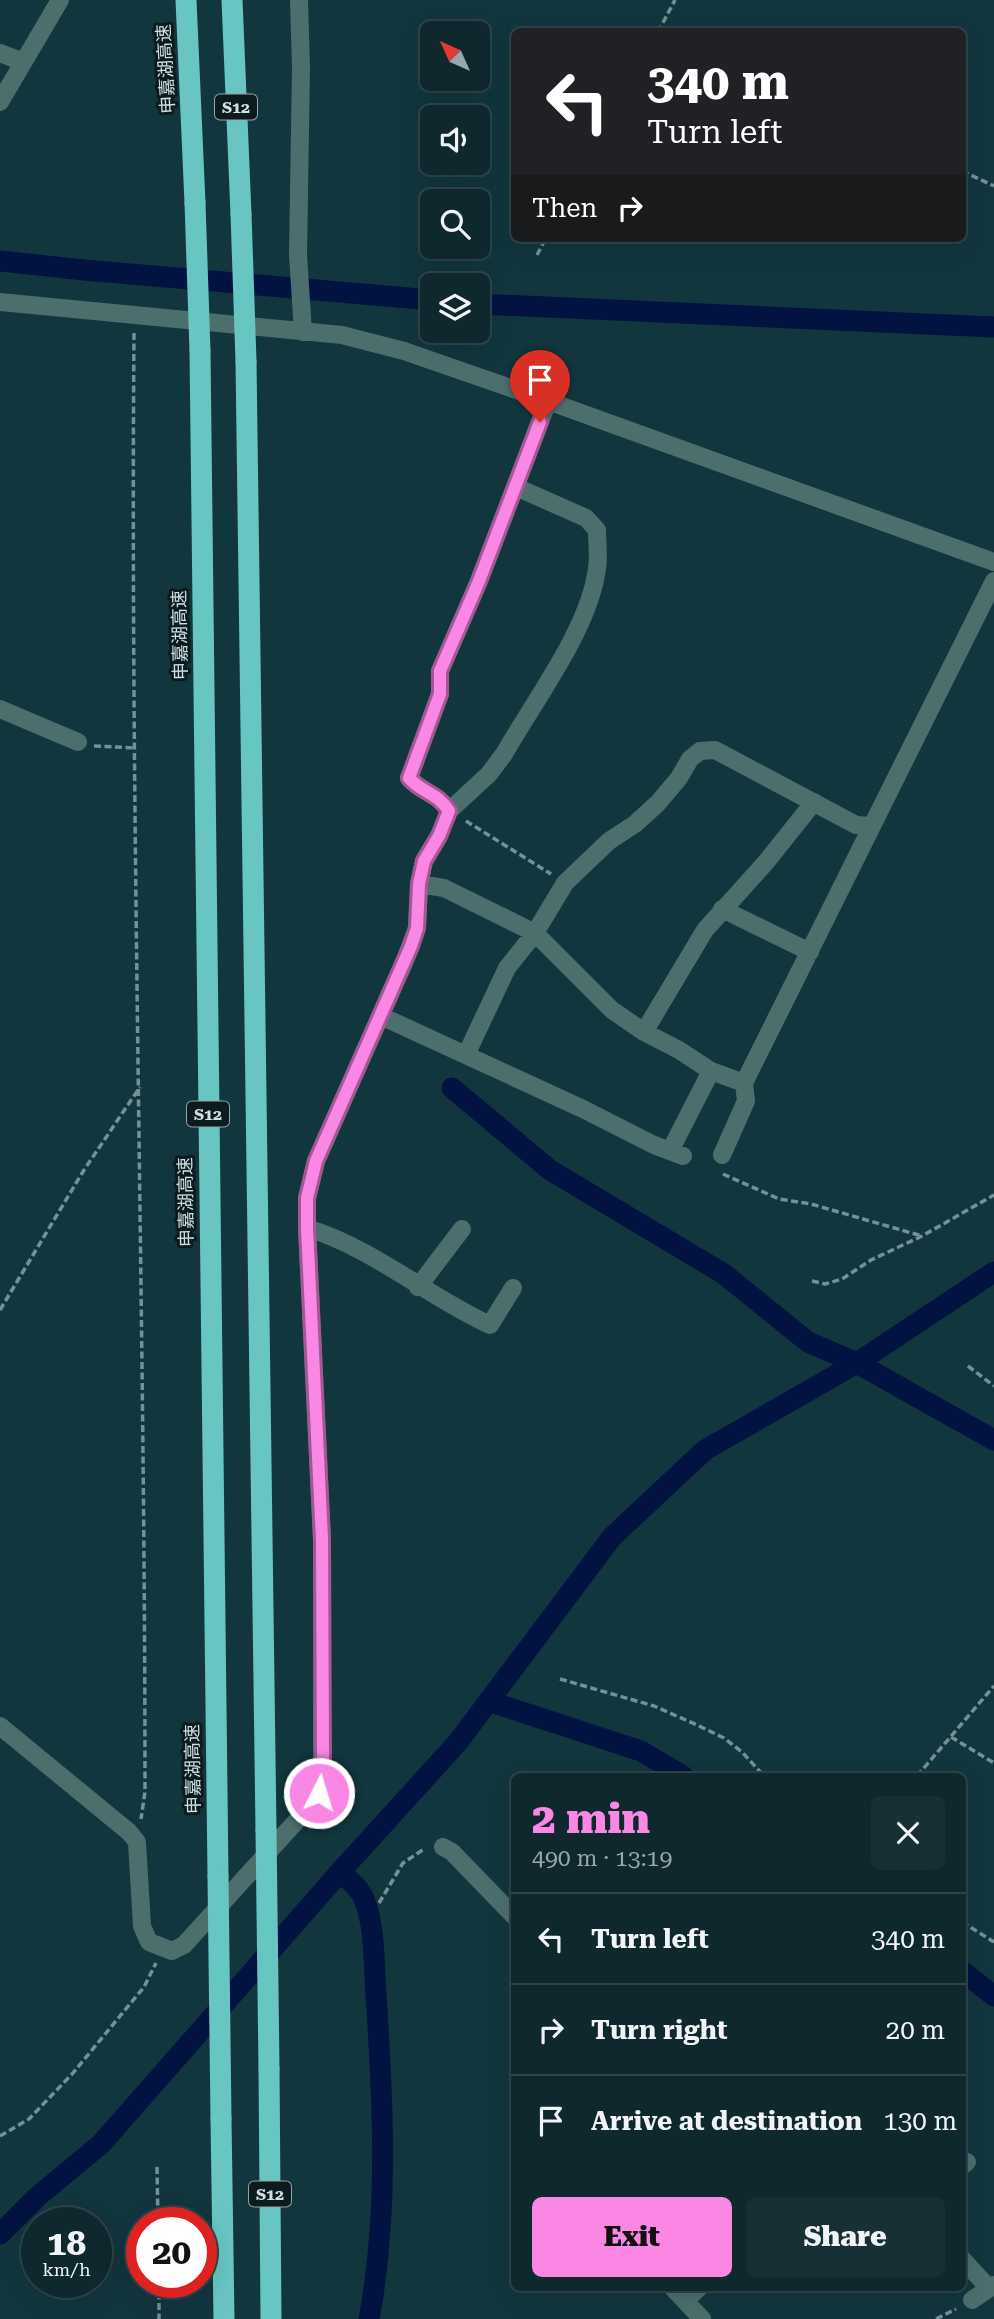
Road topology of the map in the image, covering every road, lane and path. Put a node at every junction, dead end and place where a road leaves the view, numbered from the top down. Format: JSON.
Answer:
{"nodes":[{"id":1,"x":60,"y":0,"type":"edge"},
{"id":2,"x":186,"y":0,"type":"edge"},
{"id":3,"x":232,"y":0,"type":"edge"},
{"id":4,"x":299,"y":0,"type":"edge"},
{"id":5,"x":675,"y":0,"type":"edge"},
{"id":6,"x":660,"y":28,"type":"edge"},
{"id":7,"x":0,"y":53,"type":"edge"},
{"id":8,"x":23,"y":62,"type":"junction"},
{"id":9,"x":0,"y":102,"type":"edge"},
{"id":10,"x":966,"y":173,"type":"edge"},
{"id":11,"x":994,"y":186,"type":"edge"},
{"id":12,"x":544,"y":242,"type":"edge"},
{"id":13,"x":537,"y":255,"type":"dead end"},
{"id":14,"x":0,"y":302,"type":"edge"},
{"id":15,"x":134,"y":315,"type":"junction"},
{"id":16,"x":303,"y":324,"type":"junction"},
{"id":17,"x":548,"y":401,"type":"junction"},
{"id":18,"x":516,"y":487,"type":"junction"},
{"id":19,"x":994,"y":562,"type":"edge"},
{"id":20,"x":994,"y":580,"type":"edge"},
{"id":21,"x":0,"y":709,"type":"edge"},
{"id":22,"x":78,"y":742,"type":"joint"},
{"id":23,"x":136,"y":748,"type":"junction"},
{"id":24,"x":814,"y":802,"type":"junction"},
{"id":25,"x":449,"y":811,"type":"junction"},
{"id":26,"x":872,"y":826,"type":"junction"},
{"id":27,"x":565,"y":883,"type":"junction"},
{"id":28,"x":419,"y":884,"type":"junction"},
{"id":29,"x":722,"y":909,"type":"junction"},
{"id":30,"x":535,"y":933,"type":"junction"},
{"id":31,"x":810,"y":952,"type":"junction"},
{"id":32,"x":381,"y":1016,"type":"junction"},
{"id":33,"x":644,"y":1032,"type":"junction"},
{"id":34,"x":466,"y":1055,"type":"junction"},
{"id":35,"x":711,"y":1071,"type":"junction"},
{"id":36,"x":744,"y":1083,"type":"junction"},
{"id":37,"x":140,"y":1087,"type":"junction"},
{"id":38,"x":718,"y":1163,"type":"joint"},
{"id":39,"x":994,"y":1195,"type":"edge"},
{"id":40,"x":307,"y":1228,"type":"junction"},
{"id":41,"x":462,"y":1229,"type":"dead end"},
{"id":42,"x":922,"y":1236,"type":"junction"},
{"id":43,"x":812,"y":1281,"type":"dead end"},
{"id":44,"x":418,"y":1287,"type":"junction"},
{"id":45,"x":513,"y":1288,"type":"dead end"},
{"id":46,"x":0,"y":1310,"type":"edge"},
{"id":47,"x":968,"y":1366,"type":"dead end"},
{"id":48,"x":994,"y":1386,"type":"edge"},
{"id":49,"x":560,"y":1679,"type":"dead end"},
{"id":50,"x":994,"y":1686,"type":"edge"},
{"id":51,"x":0,"y":1726,"type":"edge"},
{"id":52,"x":951,"y":1737,"type":"junction"},
{"id":53,"x":994,"y":1763,"type":"edge"},
{"id":54,"x":761,"y":1773,"type":"edge"},
{"id":55,"x":920,"y":1773,"type":"edge"},
{"id":56,"x":137,"y":1842,"type":"junction"},
{"id":57,"x":443,"y":1847,"type":"joint"},
{"id":58,"x":379,"y":1903,"type":"dead end"},
{"id":59,"x":511,"y":1913,"type":"edge"},
{"id":60,"x":966,"y":1924,"type":"edge"},
{"id":61,"x":994,"y":1942,"type":"edge"},
{"id":62,"x":161,"y":1947,"type":"junction"},
{"id":63,"x":0,"y":2136,"type":"edge"},
{"id":64,"x":157,"y":2167,"type":"dead end"},
{"id":65,"x":158,"y":2207,"type":"edge"},
{"id":66,"x":966,"y":2263,"type":"edge"},
{"id":67,"x":992,"y":2287,"type":"edge"},
{"id":68,"x":676,"y":2291,"type":"edge"},
{"id":69,"x":696,"y":2291,"type":"edge"},
{"id":70,"x":159,"y":2298,"type":"edge"},
{"id":71,"x":972,"y":2300,"type":"dead end"},
{"id":72,"x":685,"y":2301,"type":"junction"},
{"id":73,"x":159,"y":2319,"type":"edge"},
{"id":74,"x":224,"y":2319,"type":"edge"},
{"id":75,"x":271,"y":2319,"type":"edge"},
{"id":76,"x":702,"y":2319,"type":"edge"}],
"edges":[{"from":1,"to":8,"type":"street"},
{"from":2,"to":74,"type":"highway","name":"申嘉湖高速","number":"S12","bridge":true},
{"from":3,"to":75,"type":"highway","number":"S12","bridge":true},
{"from":4,"to":16,"type":"street"},
{"from":5,"to":6,"type":"path"},
{"from":7,"to":8,"type":"street"},
{"from":8,"to":9,"type":"street"},
{"from":10,"to":11,"type":"path"},
{"from":12,"to":13,"type":"path"},
{"from":14,"to":15,"type":"street"},
{"from":15,"to":16,"type":"street"},
{"from":15,"to":23,"type":"path"},
{"from":16,"to":17,"type":"street"},
{"from":17,"to":18,"type":"street"},
{"from":17,"to":19,"type":"street"},
{"from":18,"to":25,"type":"street"},
{"from":18,"to":25,"type":"street"},
{"from":20,"to":26,"type":"street"},
{"from":21,"to":22,"type":"street"},
{"from":22,"to":23,"type":"path"},
{"from":23,"to":37,"type":"path"},
{"from":24,"to":26,"type":"street"},
{"from":24,"to":27,"type":"street"},
{"from":24,"to":29,"type":"street"},
{"from":25,"to":27,"type":"path"},
{"from":25,"to":28,"type":"street"},
{"from":26,"to":31,"type":"street"},
{"from":27,"to":30,"type":"street"},
{"from":28,"to":30,"type":"street"},
{"from":28,"to":32,"type":"street"},
{"from":29,"to":31,"type":"street"},
{"from":29,"to":33,"type":"street"},
{"from":30,"to":33,"type":"street"},
{"from":30,"to":34,"type":"street"},
{"from":31,"to":36,"type":"street"},
{"from":32,"to":34,"type":"street"},
{"from":32,"to":40,"type":"street"},
{"from":33,"to":35,"type":"street"},
{"from":34,"to":35,"type":"street"},
{"from":35,"to":36,"type":"street"},
{"from":36,"to":38,"type":"street"},
{"from":37,"to":46,"type":"path"},
{"from":37,"to":56,"type":"path"},
{"from":38,"to":42,"type":"path"},
{"from":39,"to":42,"type":"path"},
{"from":40,"to":44,"type":"street"},
{"from":40,"to":62,"type":"street"},
{"from":41,"to":44,"type":"street"},
{"from":42,"to":43,"type":"path"},
{"from":44,"to":45,"type":"street"},
{"from":47,"to":48,"type":"path"},
{"from":49,"to":54,"type":"path"},
{"from":50,"to":52,"type":"path"},
{"from":51,"to":56,"type":"street"},
{"from":52,"to":53,"type":"path"},
{"from":52,"to":55,"type":"path"},
{"from":56,"to":62,"type":"street"},
{"from":57,"to":58,"type":"path"},
{"from":57,"to":59,"type":"street"},
{"from":60,"to":61,"type":"path"},
{"from":62,"to":63,"type":"path"},
{"from":64,"to":65,"type":"path"},
{"from":66,"to":67,"type":"street"},
{"from":67,"to":71,"type":"street"},
{"from":68,"to":72,"type":"street"},
{"from":69,"to":72,"type":"street"},
{"from":70,"to":73,"type":"path"},
{"from":72,"to":76,"type":"street"}]}
